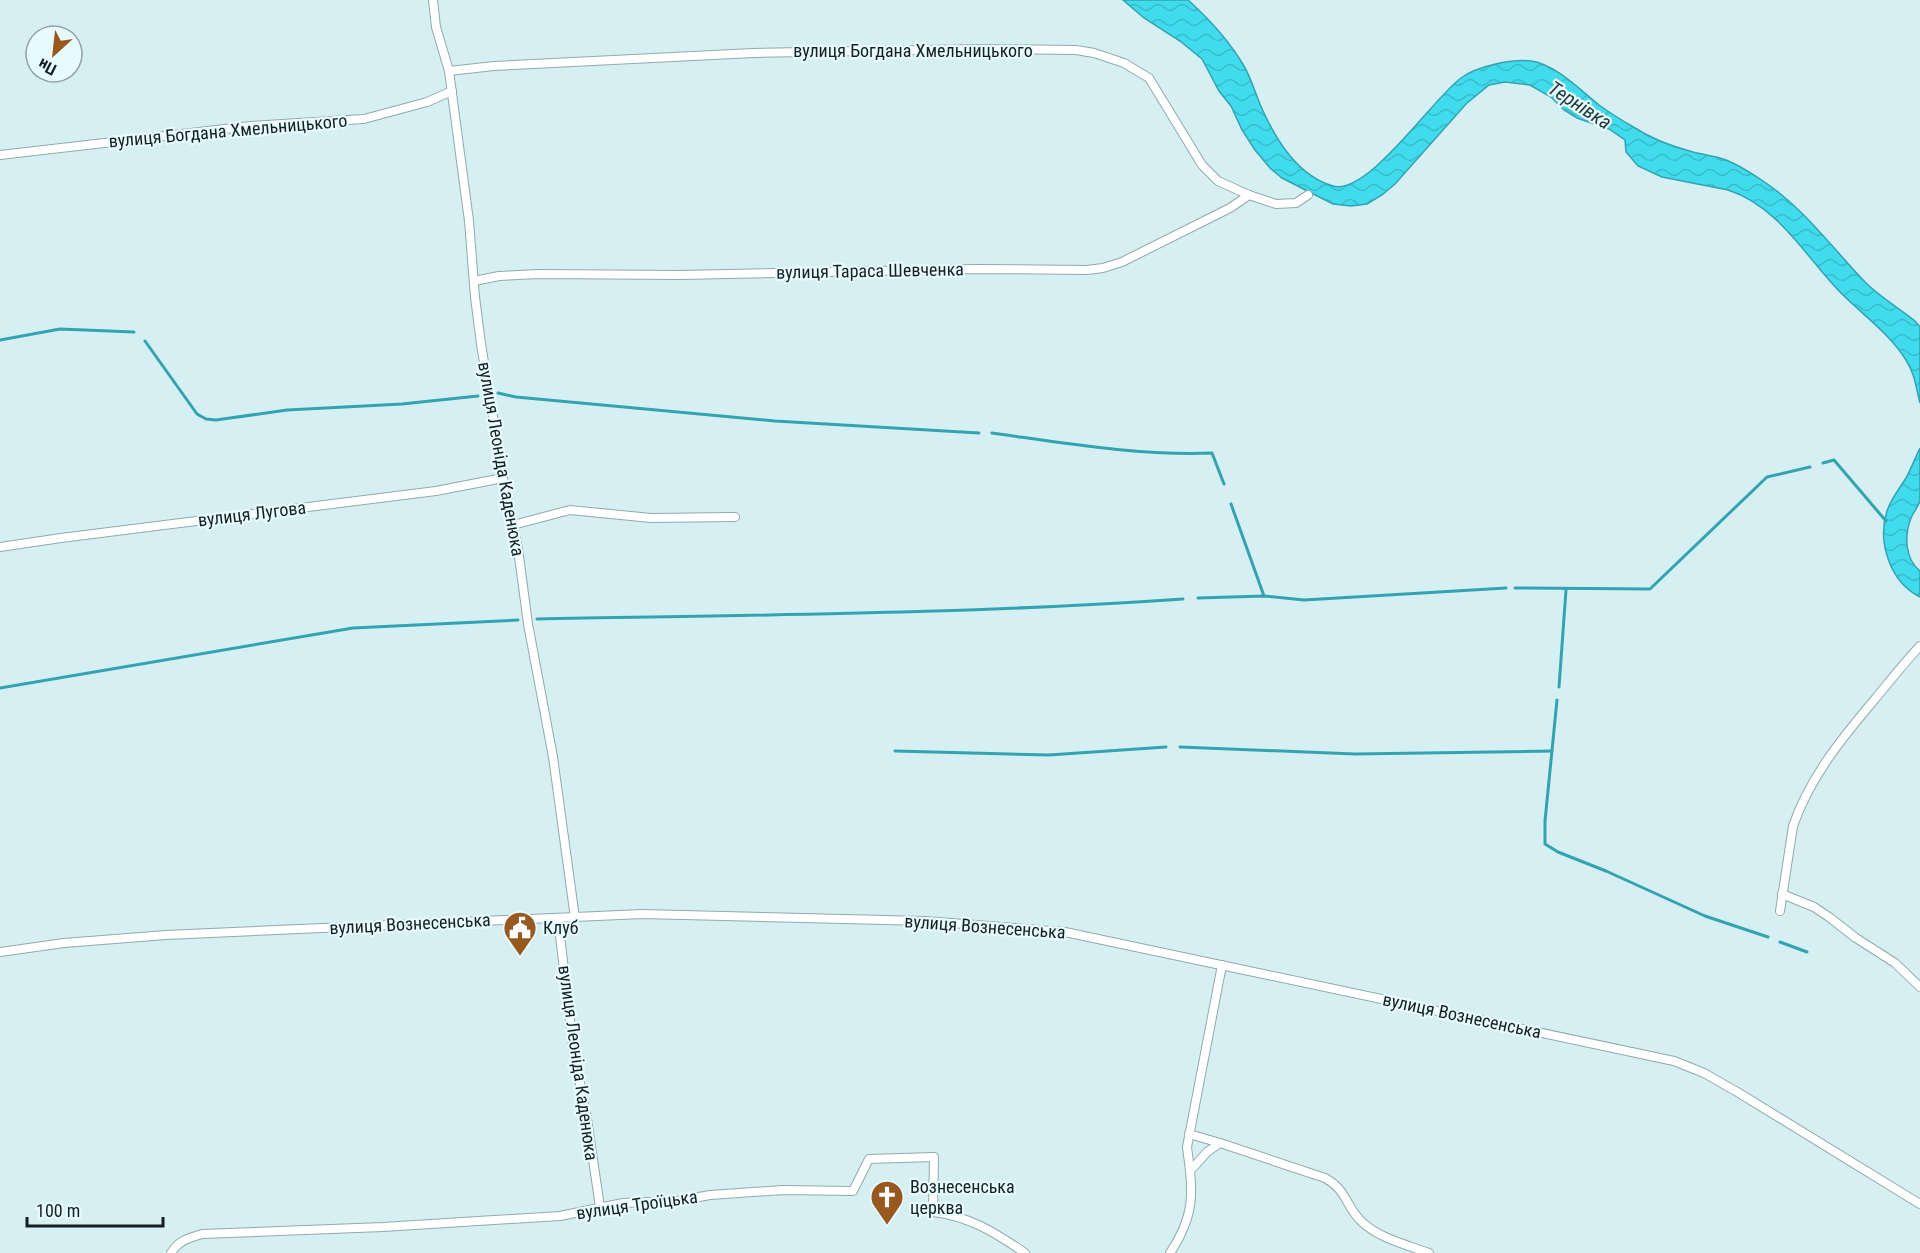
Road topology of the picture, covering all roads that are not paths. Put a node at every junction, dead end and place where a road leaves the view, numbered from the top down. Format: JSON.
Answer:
{"nodes":[{"id":1,"x":433,"y":0,"type":"edge"},
{"id":2,"x":449,"y":71,"type":"junction"},
{"id":3,"x":452,"y":91,"type":"junction"},
{"id":4,"x":0,"y":155,"type":"edge"},
{"id":5,"x":1249,"y":195,"type":"junction"},
{"id":6,"x":1308,"y":195,"type":"dead end"},
{"id":7,"x":474,"y":281,"type":"junction"},
{"id":8,"x":503,"y":477,"type":"junction"},
{"id":9,"x":735,"y":517,"type":"dead end"},
{"id":10,"x":513,"y":525,"type":"junction"},
{"id":11,"x":0,"y":548,"type":"edge"},
{"id":12,"x":1920,"y":646,"type":"edge"},
{"id":13,"x":1782,"y":894,"type":"junction"},
{"id":14,"x":1779,"y":911,"type":"dead end"},
{"id":15,"x":575,"y":918,"type":"junction"},
{"id":16,"x":558,"y":919,"type":"junction"},
{"id":17,"x":0,"y":952,"type":"edge"},
{"id":18,"x":1221,"y":965,"type":"junction"},
{"id":19,"x":1920,"y":987,"type":"edge"},
{"id":20,"x":1189,"y":1134,"type":"junction"},
{"id":21,"x":1220,"y":1143,"type":"junction"},
{"id":22,"x":1190,"y":1171,"type":"junction"},
{"id":23,"x":1920,"y":1204,"type":"edge"},
{"id":24,"x":600,"y":1207,"type":"junction"},
{"id":25,"x":171,"y":1253,"type":"edge"},
{"id":26,"x":1024,"y":1253,"type":"edge"},
{"id":27,"x":1170,"y":1253,"type":"edge"},
{"id":28,"x":1429,"y":1253,"type":"edge"}],
"edges":[{"from":1,"to":2,"type":"street","name":"вулиця Леоніда Каденюка"},
{"from":2,"to":3,"type":"street","name":"вулиця Леоніда Каденюка"},
{"from":2,"to":5,"type":"street","name":"вулиця Богдана Хмельницького"},
{"from":3,"to":4,"type":"street","name":"вулиця Богдана Хмельницького"},
{"from":3,"to":7,"type":"street","name":"вулиця Леоніда Каденюка"},
{"from":5,"to":6,"type":"street","name":"вулиця Богдана Хмельницького"},
{"from":5,"to":7,"type":"street","name":"вулиця Тараса Шевченка"},
{"from":7,"to":8,"type":"street","name":"вулиця Леоніда Каденюка"},
{"from":8,"to":10,"type":"street","name":"вулиця Леоніда Каденюка"},
{"from":8,"to":11,"type":"street","name":"вулиця Лугова"},
{"from":9,"to":10,"type":"street"},
{"from":10,"to":15,"type":"street","name":"вулиця Леоніда Каденюка"},
{"from":12,"to":13,"type":"street"},
{"from":13,"to":14,"type":"street"},
{"from":13,"to":19,"type":"street"},
{"from":15,"to":16,"type":"street","name":"вулиця Вознесенська"},
{"from":15,"to":18,"type":"street","name":"вулиця Вознесенська"},
{"from":16,"to":17,"type":"street","name":"вулиця Вознесенська"},
{"from":16,"to":24,"type":"street","name":"вулиця Леоніда Каденюка"},
{"from":18,"to":20,"type":"street"},
{"from":18,"to":23,"type":"street","name":"вулиця Вознесенська"},
{"from":20,"to":21,"type":"street"},
{"from":20,"to":22,"type":"street"},
{"from":21,"to":22,"type":"street"},
{"from":21,"to":28,"type":"street"},
{"from":22,"to":27,"type":"street"},
{"from":24,"to":25,"type":"street","name":"вулиця Троїцька"},
{"from":24,"to":26,"type":"street","name":"вулиця Троїцька"}]}
